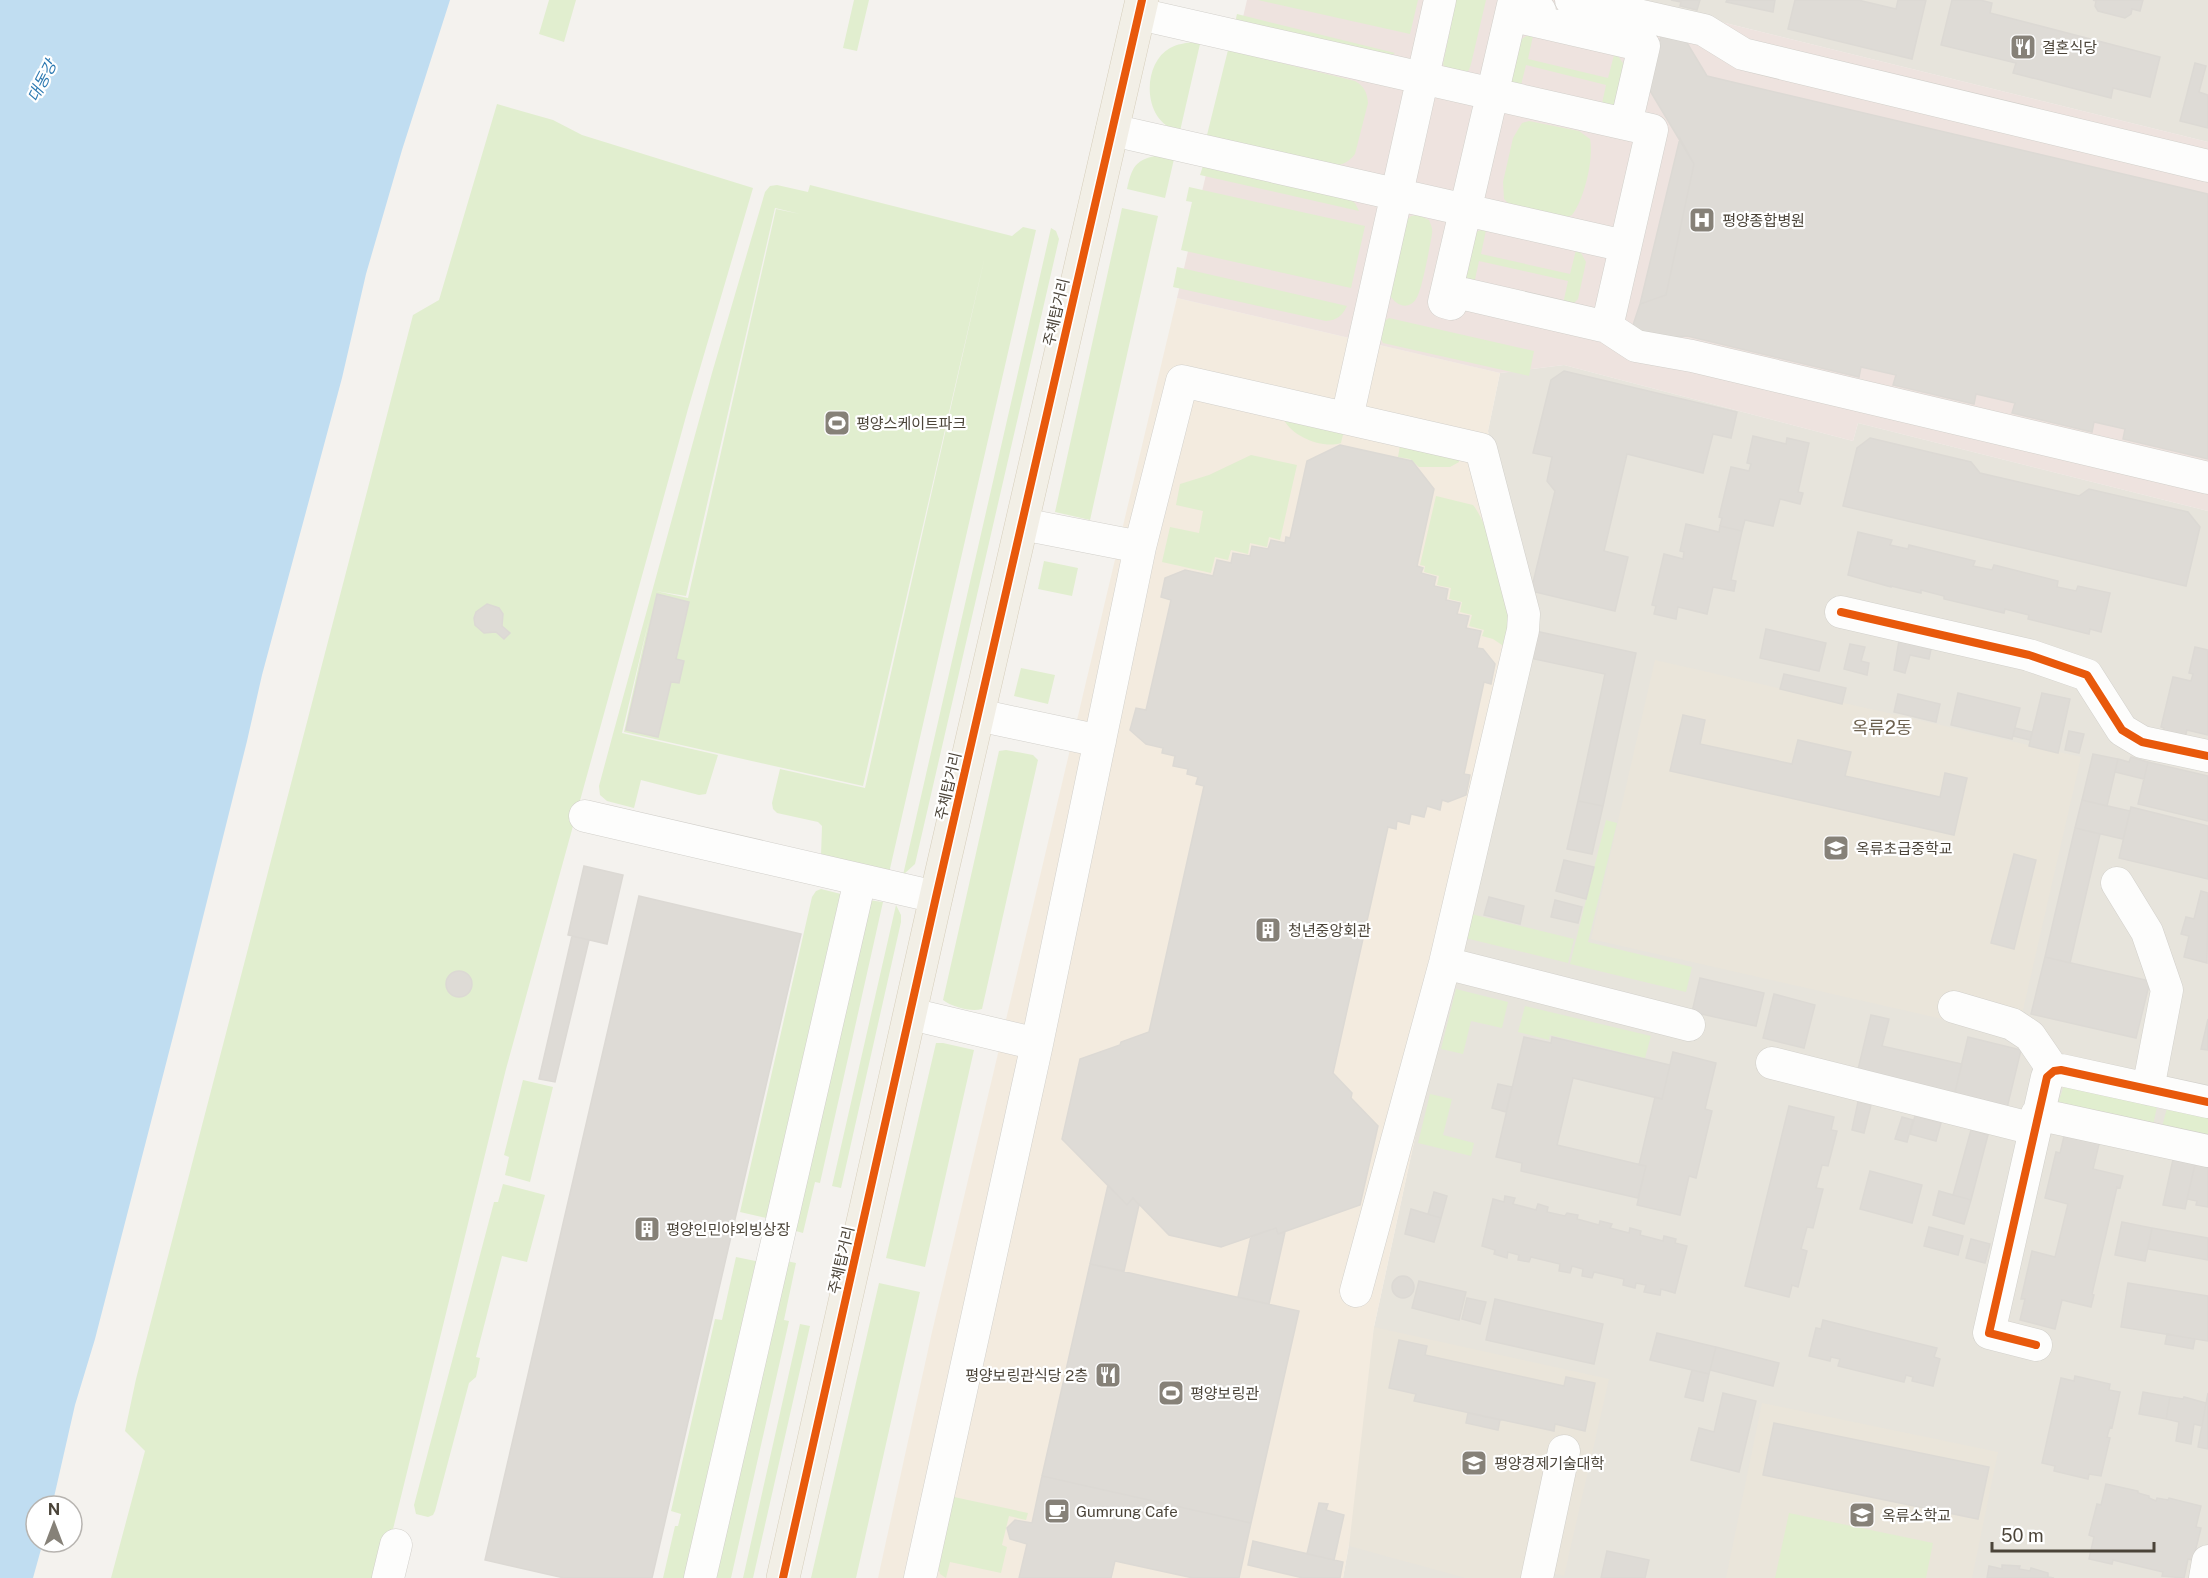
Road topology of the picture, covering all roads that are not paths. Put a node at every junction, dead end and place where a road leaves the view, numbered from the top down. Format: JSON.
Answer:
{"nodes":[{"id":1,"x":1440,"y":0,"type":"edge"},
{"id":2,"x":1571,"y":0,"type":"edge"},
{"id":3,"x":1140,"y":7,"type":"edge"},
{"id":4,"x":1423,"y":78,"type":"junction"},
{"id":5,"x":1492,"y":94,"type":"junction"},
{"id":6,"x":1626,"y":124,"type":"junction"},
{"id":7,"x":1112,"y":130,"type":"junction"},
{"id":8,"x":2208,"y":166,"type":"edge"},
{"id":9,"x":1397,"y":195,"type":"junction"},
{"id":10,"x":1465,"y":210,"type":"junction"},
{"id":11,"x":1625,"y":246,"type":"junction"},
{"id":12,"x":1607,"y":327,"type":"junction"},
{"id":13,"x":1347,"y":418,"type":"junction"},
{"id":14,"x":2208,"y":478,"type":"edge"},
{"id":15,"x":1022,"y":524,"type":"junction"},
{"id":16,"x":1140,"y":547,"type":"junction"},
{"id":17,"x":1841,"y":612,"type":"dead end"},
{"id":18,"x":978,"y":715,"type":"junction"},
{"id":19,"x":1100,"y":741,"type":"junction"},
{"id":20,"x":2208,"y":756,"type":"edge"},
{"id":21,"x":585,"y":816,"type":"dead end"},
{"id":22,"x":860,"y":880,"type":"junction"},
{"id":23,"x":2117,"y":884,"type":"dead end"},
{"id":24,"x":936,"y":897,"type":"junction"},
{"id":25,"x":1444,"y":963,"type":"junction"},
{"id":26,"x":1954,"y":1007,"type":"dead end"},
{"id":27,"x":911,"y":1014,"type":"junction"},
{"id":28,"x":1689,"y":1025,"type":"dead end"},
{"id":29,"x":1037,"y":1044,"type":"junction"},
{"id":30,"x":1772,"y":1063,"type":"dead end"},
{"id":31,"x":2054,"y":1071,"type":"junction"},
{"id":32,"x":2148,"y":1089,"type":"junction"},
{"id":33,"x":2208,"y":1102,"type":"edge"},
{"id":34,"x":2036,"y":1121,"type":"junction"},
{"id":35,"x":2208,"y":1151,"type":"edge"},
{"id":36,"x":1356,"y":1292,"type":"dead end"},
{"id":37,"x":2036,"y":1345,"type":"dead end"},
{"id":38,"x":1564,"y":1451,"type":"dead end"},
{"id":39,"x":396,"y":1545,"type":"dead end"},
{"id":40,"x":2208,"y":1561,"type":"edge"},
{"id":41,"x":388,"y":1578,"type":"edge"},
{"id":42,"x":700,"y":1578,"type":"edge"},
{"id":43,"x":783,"y":1578,"type":"edge"},
{"id":44,"x":920,"y":1578,"type":"edge"},
{"id":45,"x":1537,"y":1578,"type":"edge"},
{"id":46,"x":2205,"y":1578,"type":"edge"}],
"edges":[{"from":1,"to":4,"type":"street"},
{"from":2,"to":8,"type":"street"},
{"from":3,"to":4,"type":"street"},
{"from":3,"to":7,"type":"main road","name":"주체탑거리"},
{"from":4,"to":5,"type":"street"},
{"from":4,"to":9,"type":"street"},
{"from":5,"to":6,"type":"street"},
{"from":5,"to":6,"type":"street"},
{"from":5,"to":10,"type":"street"},
{"from":6,"to":11,"type":"street"},
{"from":7,"to":9,"type":"street"},
{"from":7,"to":15,"type":"main road","name":"주체탑거리"},
{"from":9,"to":10,"type":"street"},
{"from":9,"to":13,"type":"street"},
{"from":10,"to":11,"type":"street"},
{"from":10,"to":12,"type":"street"},
{"from":11,"to":12,"type":"street"},
{"from":12,"to":14,"type":"street"},
{"from":13,"to":16,"type":"street"},
{"from":13,"to":25,"type":"street"},
{"from":15,"to":16,"type":"street"},
{"from":15,"to":18,"type":"main road","name":"주체탑거리"},
{"from":16,"to":19,"type":"street"},
{"from":17,"to":20,"type":"street"},
{"from":18,"to":19,"type":"street"},
{"from":18,"to":24,"type":"main road","name":"주체탑거리"},
{"from":19,"to":29,"type":"street"},
{"from":21,"to":22,"type":"street"},
{"from":22,"to":24,"type":"street"},
{"from":22,"to":42,"type":"street"},
{"from":23,"to":32,"type":"street"},
{"from":24,"to":27,"type":"main road","name":"주체탑거리"},
{"from":25,"to":28,"type":"street"},
{"from":25,"to":36,"type":"street"},
{"from":26,"to":31,"type":"street"},
{"from":27,"to":29,"type":"street"},
{"from":27,"to":43,"type":"main road","name":"주체탑거리"},
{"from":29,"to":44,"type":"street"},
{"from":30,"to":34,"type":"street"},
{"from":31,"to":32,"type":"street"},
{"from":31,"to":34,"type":"street"},
{"from":32,"to":33,"type":"street"},
{"from":34,"to":35,"type":"street"},
{"from":34,"to":37,"type":"street"},
{"from":38,"to":45,"type":"street"},
{"from":39,"to":41,"type":"street"},
{"from":40,"to":46,"type":"street"}]}
